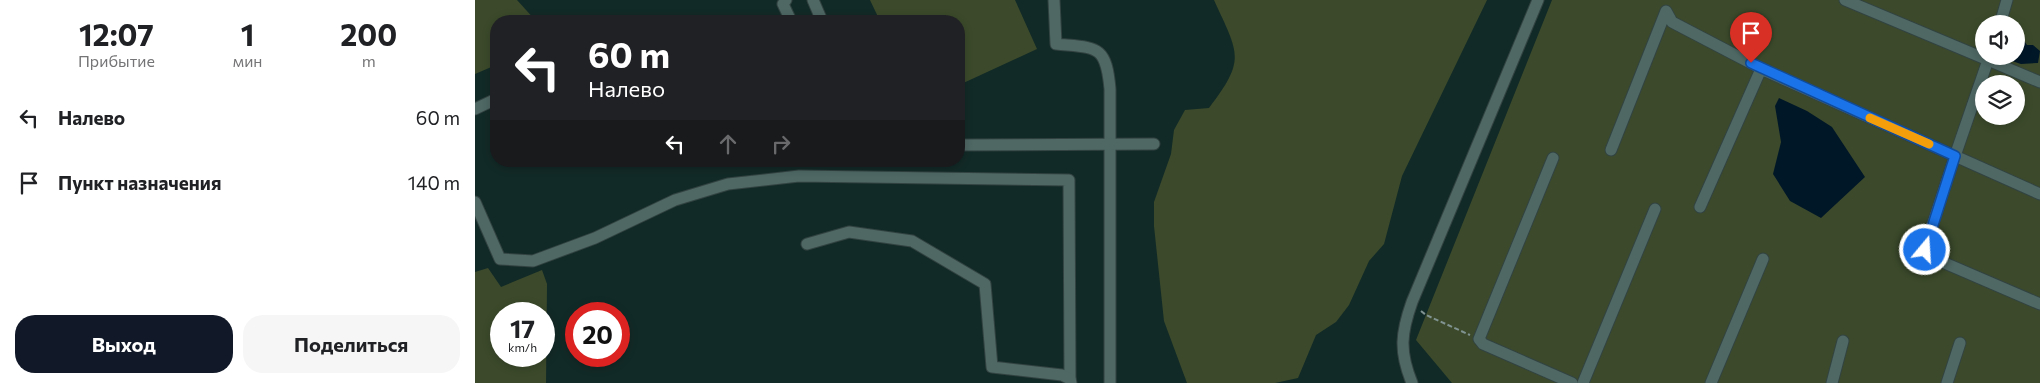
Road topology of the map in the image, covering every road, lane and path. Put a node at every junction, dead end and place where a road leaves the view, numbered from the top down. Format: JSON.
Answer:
{"nodes":[{"id":1,"x":786,"y":0,"type":"edge"},
{"id":2,"x":813,"y":0,"type":"edge"},
{"id":3,"x":1054,"y":0,"type":"edge"},
{"id":4,"x":1538,"y":0,"type":"edge"},
{"id":5,"x":1845,"y":0,"type":"edge"},
{"id":6,"x":2007,"y":0,"type":"edge"},
{"id":7,"x":1668,"y":5,"type":"edge"},
{"id":8,"x":788,"y":15,"type":"edge"},
{"id":9,"x":819,"y":15,"type":"edge"},
{"id":10,"x":2003,"y":15,"type":"edge"},
{"id":11,"x":1975,"y":52,"type":"edge"},
{"id":12,"x":1987,"y":65,"type":"edge"},
{"id":13,"x":2004,"y":65,"type":"edge"},
{"id":14,"x":1766,"y":71,"type":"junction"},
{"id":15,"x":2040,"y":82,"type":"edge"},
{"id":16,"x":490,"y":102,"type":"edge"},
{"id":17,"x":475,"y":109,"type":"edge"},
{"id":18,"x":1110,"y":144,"type":"junction"},
{"id":19,"x":1154,"y":144,"type":"dead end"},
{"id":20,"x":965,"y":145,"type":"edge"},
{"id":21,"x":1611,"y":150,"type":"dead end"},
{"id":22,"x":1955,"y":156,"type":"junction"},
{"id":23,"x":1553,"y":158,"type":"dead end"},
{"id":24,"x":2040,"y":194,"type":"edge"},
{"id":25,"x":475,"y":202,"type":"edge"},
{"id":26,"x":1700,"y":207,"type":"dead end"},
{"id":27,"x":1655,"y":209,"type":"dead end"},
{"id":28,"x":807,"y":244,"type":"dead end"},
{"id":29,"x":1763,"y":259,"type":"dead end"},
{"id":30,"x":1412,"y":302,"type":"junction"},
{"id":31,"x":2040,"y":304,"type":"edge"},
{"id":32,"x":1479,"y":339,"type":"junction"},
{"id":33,"x":1843,"y":341,"type":"dead end"},
{"id":34,"x":1960,"y":343,"type":"dead end"},
{"id":35,"x":1070,"y":381,"type":"edge"},
{"id":36,"x":1110,"y":383,"type":"edge"},
{"id":37,"x":1412,"y":383,"type":"edge"},
{"id":38,"x":1572,"y":383,"type":"edge"},
{"id":39,"x":1583,"y":383,"type":"edge"},
{"id":40,"x":1711,"y":383,"type":"edge"},
{"id":41,"x":1832,"y":383,"type":"edge"},
{"id":42,"x":1947,"y":383,"type":"edge"}],
"edges":[{"from":1,"to":8,"type":"street"},
{"from":2,"to":9,"type":"street"},
{"from":3,"to":18,"type":"street"},
{"from":4,"to":30,"type":"street"},
{"from":5,"to":11,"type":"street"},
{"from":6,"to":10,"type":"street"},
{"from":7,"to":14,"type":"street"},
{"from":7,"to":21,"type":"street"},
{"from":12,"to":22,"type":"street"},
{"from":13,"to":15,"type":"street"},
{"from":14,"to":22,"type":"street"},
{"from":14,"to":26,"type":"street"},
{"from":16,"to":17,"type":"street"},
{"from":18,"to":19,"type":"street"},
{"from":18,"to":20,"type":"street"},
{"from":18,"to":36,"type":"street"},
{"from":22,"to":24,"type":"street"},
{"from":22,"to":31,"type":"street"},
{"from":23,"to":32,"type":"street"},
{"from":25,"to":35,"type":"street"},
{"from":27,"to":39,"type":"street"},
{"from":28,"to":35,"type":"street"},
{"from":29,"to":40,"type":"street"},
{"from":30,"to":32,"type":"path"},
{"from":30,"to":37,"type":"street"},
{"from":32,"to":38,"type":"street"},
{"from":33,"to":41,"type":"street"},
{"from":34,"to":42,"type":"street"}]}
